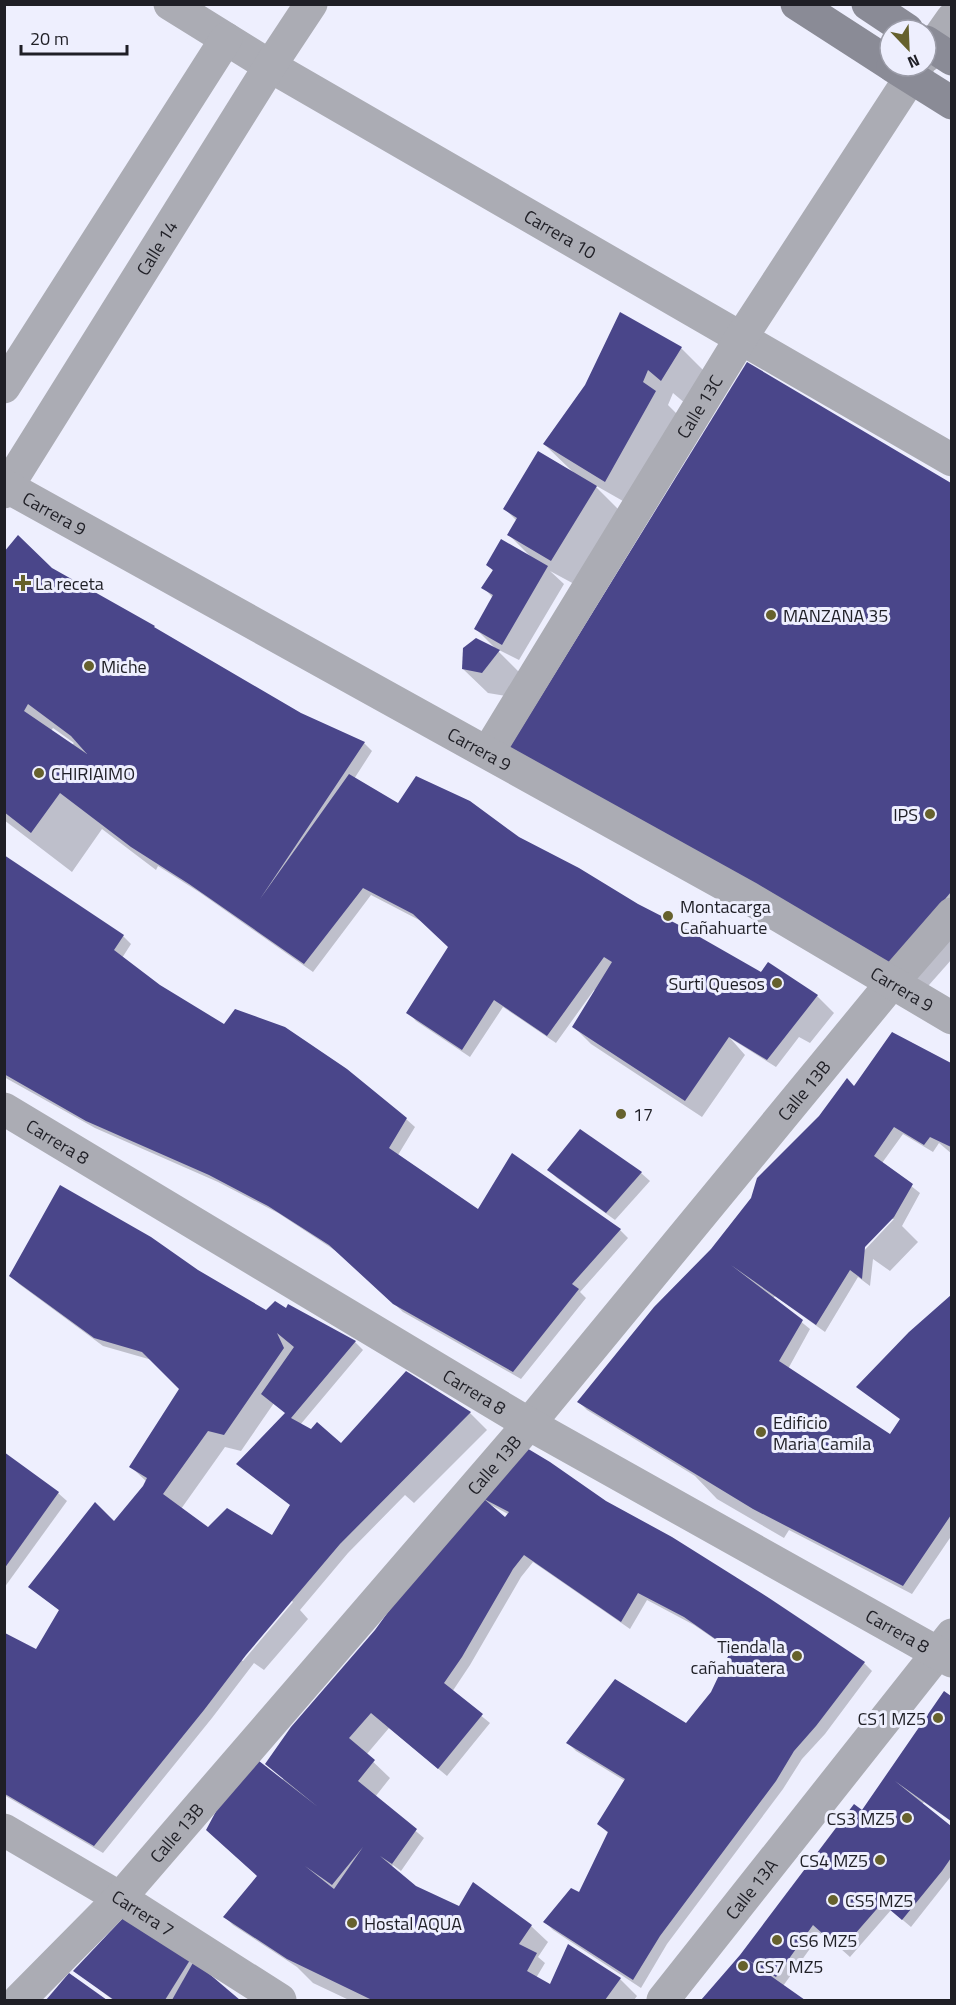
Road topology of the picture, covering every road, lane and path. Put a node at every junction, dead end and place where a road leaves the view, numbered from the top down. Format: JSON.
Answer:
{"nodes":[{"id":1,"x":170,"y":4,"type":"edge"},
{"id":2,"x":311,"y":4,"type":"edge"},
{"id":3,"x":797,"y":4,"type":"edge"},
{"id":4,"x":868,"y":4,"type":"edge"},
{"id":5,"x":881,"y":18,"type":"edge"},
{"id":6,"x":951,"y":19,"type":"edge"},
{"id":7,"x":938,"y":33,"type":"edge"},
{"id":8,"x":226,"y":39,"type":"junction"},
{"id":9,"x":878,"y":39,"type":"edge"},
{"id":10,"x":270,"y":66,"type":"junction"},
{"id":11,"x":903,"y":78,"type":"edge"},
{"id":12,"x":933,"y":78,"type":"edge"},
{"id":13,"x":951,"y":103,"type":"edge"},
{"id":14,"x":741,"y":338,"type":"junction"},
{"id":15,"x":4,"y":387,"type":"edge"},
{"id":16,"x":951,"y":460,"type":"edge"},
{"id":17,"x":6,"y":488,"type":"edge"},
{"id":18,"x":488,"y":752,"type":"junction"},
{"id":19,"x":951,"y":914,"type":"edge"},
{"id":20,"x":891,"y":984,"type":"junction"},
{"id":21,"x":951,"y":1018,"type":"edge"},
{"id":22,"x":4,"y":1110,"type":"edge"},
{"id":23,"x":529,"y":1424,"type":"junction"},
{"id":24,"x":947,"y":1650,"type":"edge"},
{"id":25,"x":4,"y":1830,"type":"edge"},
{"id":26,"x":120,"y":1898,"type":"junction"},
{"id":27,"x":272,"y":1999,"type":"edge"},
{"id":28,"x":19,"y":2001,"type":"edge"},
{"id":29,"x":663,"y":2001,"type":"edge"}],
"edges":[{"from":1,"to":8,"type":"street","name":"Carrera 10"},
{"from":2,"to":10,"type":"street","name":"Calle 14"},
{"from":3,"to":9,"type":"main road"},
{"from":4,"to":5,"type":"main road"},
{"from":6,"to":7,"type":"street","name":"Calle 13C"},
{"from":8,"to":10,"type":"street","name":"Carrera 10"},
{"from":8,"to":15,"type":"street"},
{"from":10,"to":14,"type":"street","name":"Carrera 10"},
{"from":10,"to":17,"type":"street","name":"Calle 14"},
{"from":11,"to":14,"type":"street","name":"Calle 13C"},
{"from":12,"to":13,"type":"main road"},
{"from":14,"to":16,"type":"street","name":"Carrera 10"},
{"from":14,"to":18,"type":"street","name":"Calle 13C"},
{"from":17,"to":18,"type":"street","name":"Carrera 9"},
{"from":18,"to":20,"type":"street","name":"Carrera 9"},
{"from":19,"to":20,"type":"street","name":"Calle 13B"},
{"from":20,"to":21,"type":"street","name":"Carrera 9"},
{"from":20,"to":23,"type":"street","name":"Calle 13B"},
{"from":22,"to":23,"type":"street","name":"Carrera 8"},
{"from":23,"to":24,"type":"street","name":"Carrera 8"},
{"from":23,"to":26,"type":"street","name":"Calle 13B"},
{"from":24,"to":29,"type":"street","name":"Calle 13A"},
{"from":25,"to":26,"type":"street","name":"Carrera 7"},
{"from":26,"to":27,"type":"street","name":"Carrera 7"},
{"from":26,"to":28,"type":"street","name":"Calle 13B"}]}
